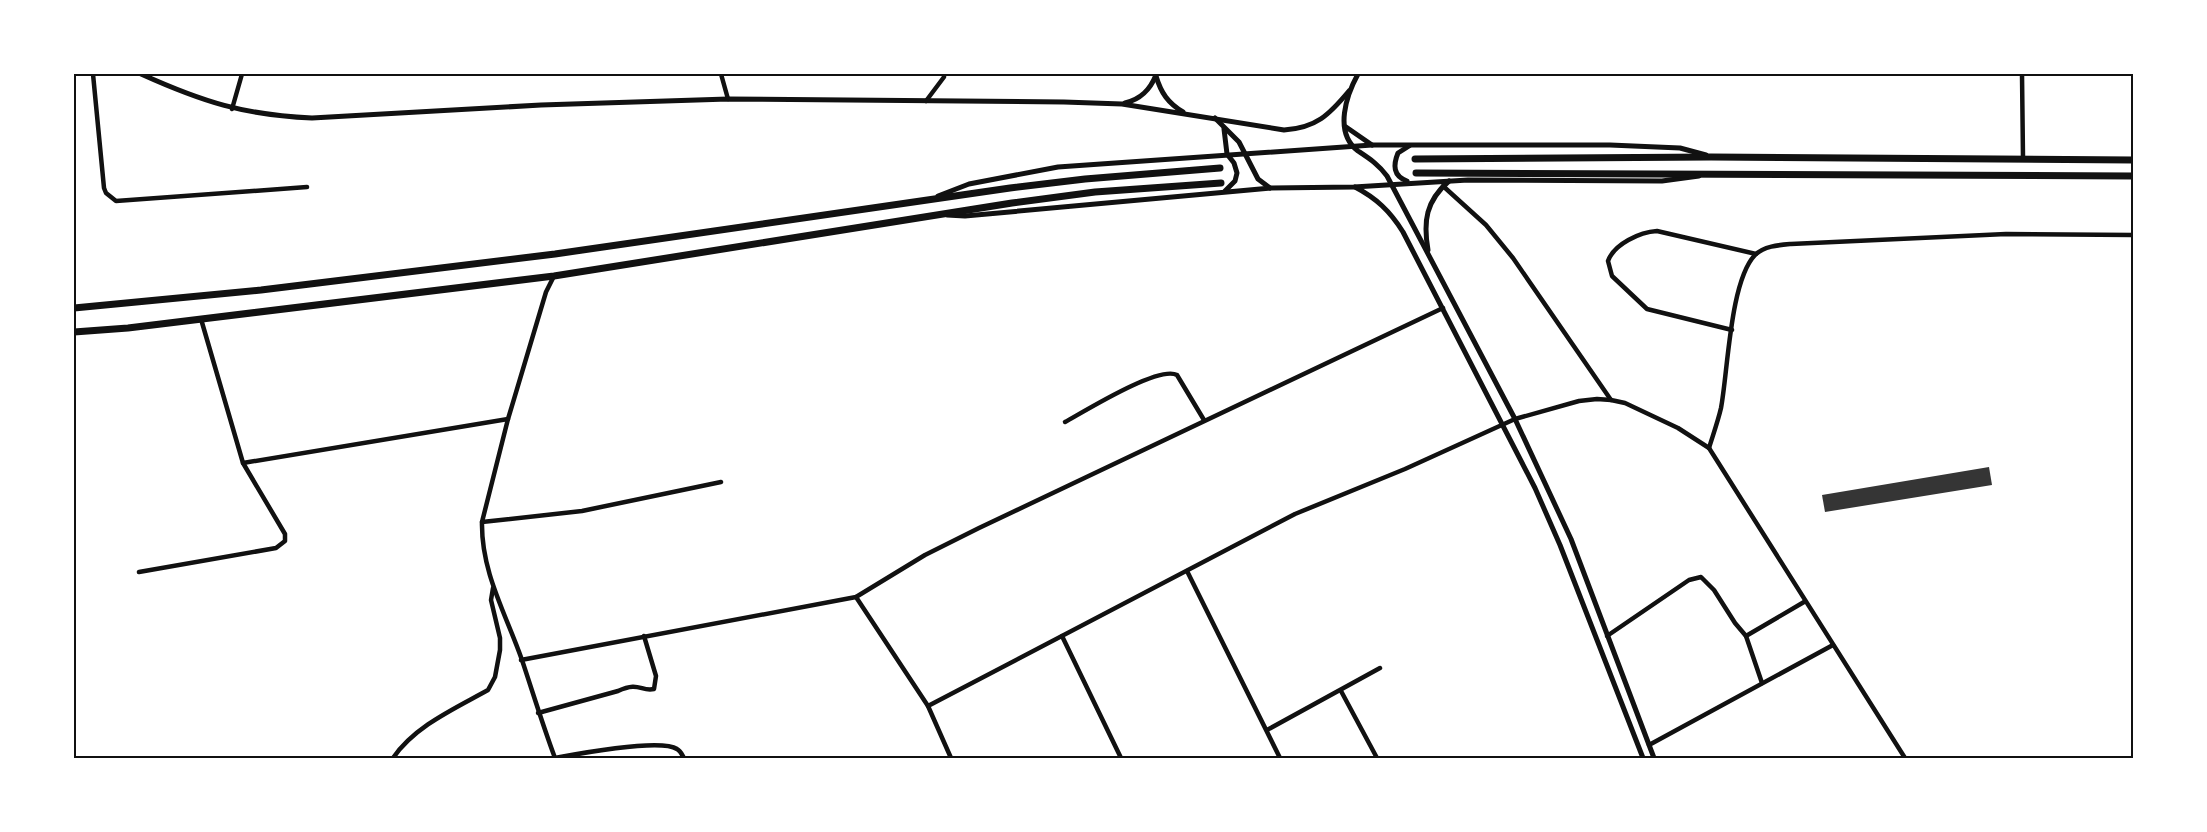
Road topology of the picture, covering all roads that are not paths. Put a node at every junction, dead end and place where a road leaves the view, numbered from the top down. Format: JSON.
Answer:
{"nodes":[{"id":1,"x":93,"y":74,"type":"edge"},
{"id":2,"x":141,"y":74,"type":"edge"},
{"id":3,"x":242,"y":74,"type":"edge"},
{"id":4,"x":721,"y":74,"type":"edge"},
{"id":5,"x":1358,"y":74,"type":"edge"},
{"id":6,"x":2022,"y":74,"type":"edge"},
{"id":7,"x":945,"y":75,"type":"edge"},
{"id":8,"x":1156,"y":75,"type":"edge"},
{"id":9,"x":1349,"y":91,"type":"junction"},
{"id":10,"x":728,"y":99,"type":"junction"},
{"id":11,"x":926,"y":101,"type":"junction"},
{"id":12,"x":1122,"y":104,"type":"junction"},
{"id":13,"x":232,"y":109,"type":"junction"},
{"id":14,"x":1186,"y":114,"type":"junction"},
{"id":15,"x":1214,"y":118,"type":"junction"},
{"id":16,"x":1346,"y":127,"type":"junction"},
{"id":17,"x":1224,"y":129,"type":"junction"},
{"id":18,"x":1372,"y":145,"type":"junction"},
{"id":19,"x":1354,"y":146,"type":"junction"},
{"id":20,"x":1409,"y":146,"type":"junction"},
{"id":21,"x":1246,"y":153,"type":"junction"},
{"id":22,"x":1227,"y":154,"type":"junction"},
{"id":23,"x":1711,"y":156,"type":"junction"},
{"id":24,"x":2022,"y":158,"type":"junction"},
{"id":25,"x":1415,"y":159,"type":"dead end"},
{"id":26,"x":2133,"y":160,"type":"edge"},
{"id":27,"x":1220,"y":168,"type":"dead end"},
{"id":28,"x":1416,"y":173,"type":"dead end"},
{"id":29,"x":1714,"y":173,"type":"junction"},
{"id":30,"x":2133,"y":176,"type":"edge"},
{"id":31,"x":1449,"y":181,"type":"junction"},
{"id":32,"x":1413,"y":182,"type":"junction"},
{"id":33,"x":1221,"y":183,"type":"dead end"},
{"id":34,"x":1391,"y":184,"type":"junction"},
{"id":35,"x":1443,"y":186,"type":"junction"},
{"id":36,"x":307,"y":187,"type":"dead end"},
{"id":37,"x":1354,"y":187,"type":"junction"},
{"id":38,"x":1271,"y":188,"type":"junction"},
{"id":39,"x":1225,"y":192,"type":"junction"},
{"id":40,"x":933,"y":199,"type":"junction"},
{"id":41,"x":942,"y":215,"type":"junction"},
{"id":42,"x":2133,"y":235,"type":"edge"},
{"id":43,"x":1756,"y":254,"type":"junction"},
{"id":44,"x":1429,"y":256,"type":"junction"},
{"id":45,"x":554,"y":276,"type":"junction"},
{"id":46,"x":1444,"y":284,"type":"junction"},
{"id":47,"x":1434,"y":290,"type":"junction"},
{"id":48,"x":74,"y":308,"type":"edge"},
{"id":49,"x":1443,"y":308,"type":"junction"},
{"id":50,"x":201,"y":319,"type":"junction"},
{"id":51,"x":1732,"y":330,"type":"junction"},
{"id":52,"x":74,"y":332,"type":"edge"},
{"id":53,"x":1611,"y":400,"type":"junction"},
{"id":54,"x":508,"y":419,"type":"junction"},
{"id":55,"x":1515,"y":419,"type":"junction"},
{"id":56,"x":1204,"y":420,"type":"junction"},
{"id":57,"x":1065,"y":422,"type":"dead end"},
{"id":58,"x":1503,"y":424,"type":"junction"},
{"id":59,"x":1709,"y":448,"type":"junction"},
{"id":60,"x":243,"y":462,"type":"junction"},
{"id":61,"x":721,"y":482,"type":"dead end"},
{"id":62,"x":482,"y":522,"type":"junction"},
{"id":63,"x":1187,"y":571,"type":"junction"},
{"id":64,"x":139,"y":572,"type":"dead end"},
{"id":65,"x":493,"y":586,"type":"junction"},
{"id":66,"x":856,"y":596,"type":"junction"},
{"id":67,"x":1804,"y":602,"type":"junction"},
{"id":68,"x":644,"y":636,"type":"junction"},
{"id":69,"x":1062,"y":636,"type":"junction"},
{"id":70,"x":1607,"y":636,"type":"junction"},
{"id":71,"x":1746,"y":636,"type":"junction"},
{"id":72,"x":1833,"y":645,"type":"junction"},
{"id":73,"x":521,"y":660,"type":"junction"},
{"id":74,"x":1380,"y":668,"type":"dead end"},
{"id":75,"x":1762,"y":683,"type":"junction"},
{"id":76,"x":1341,"y":691,"type":"junction"},
{"id":77,"x":928,"y":706,"type":"junction"},
{"id":78,"x":538,"y":713,"type":"junction"},
{"id":79,"x":1267,"y":730,"type":"junction"},
{"id":80,"x":1649,"y":745,"type":"junction"},
{"id":81,"x":393,"y":758,"type":"edge"},
{"id":82,"x":555,"y":758,"type":"edge"},
{"id":83,"x":684,"y":758,"type":"edge"},
{"id":84,"x":951,"y":758,"type":"edge"},
{"id":85,"x":1121,"y":758,"type":"edge"},
{"id":86,"x":1280,"y":758,"type":"edge"},
{"id":87,"x":1377,"y":758,"type":"edge"},
{"id":88,"x":1643,"y":758,"type":"edge"},
{"id":89,"x":1654,"y":758,"type":"edge"},
{"id":90,"x":1905,"y":758,"type":"edge"}],
"edges":[{"from":1,"to":36,"type":"street"},
{"from":2,"to":13,"type":"street"},
{"from":3,"to":13,"type":"street"},
{"from":4,"to":10,"type":"street"},
{"from":5,"to":9,"type":"street"},
{"from":6,"to":24,"type":"street"},
{"from":7,"to":11,"type":"street"},
{"from":8,"to":12,"type":"street"},
{"from":8,"to":14,"type":"street"},
{"from":9,"to":15,"type":"street"},
{"from":9,"to":16,"type":"street"},
{"from":10,"to":11,"type":"street"},
{"from":10,"to":13,"type":"street"},
{"from":11,"to":12,"type":"street"},
{"from":12,"to":14,"type":"street"},
{"from":14,"to":15,"type":"street"},
{"from":15,"to":17,"type":"street"},
{"from":16,"to":18,"type":"street"},
{"from":16,"to":19,"type":"street"},
{"from":17,"to":21,"type":"street"},
{"from":17,"to":22,"type":"street"},
{"from":18,"to":19,"type":"street"},
{"from":18,"to":20,"type":"street"},
{"from":19,"to":21,"type":"street"},
{"from":19,"to":34,"type":"street"},
{"from":20,"to":23,"type":"street"},
{"from":20,"to":32,"type":"street"},
{"from":21,"to":22,"type":"street"},
{"from":21,"to":38,"type":"street"},
{"from":22,"to":39,"type":"street"},
{"from":22,"to":40,"type":"street"},
{"from":23,"to":24,"type":"highway"},
{"from":23,"to":25,"type":"highway"},
{"from":24,"to":26,"type":"highway"},
{"from":27,"to":40,"type":"highway"},
{"from":28,"to":29,"type":"highway"},
{"from":29,"to":30,"type":"highway"},
{"from":29,"to":31,"type":"street"},
{"from":31,"to":32,"type":"street"},
{"from":31,"to":35,"type":"street"},
{"from":32,"to":34,"type":"street"},
{"from":33,"to":41,"type":"highway"},
{"from":34,"to":37,"type":"street"},
{"from":34,"to":44,"type":"street"},
{"from":35,"to":44,"type":"street"},
{"from":35,"to":53,"type":"street"},
{"from":37,"to":38,"type":"street"},
{"from":37,"to":47,"type":"street"},
{"from":38,"to":39,"type":"street"},
{"from":39,"to":41,"type":"street"},
{"from":40,"to":48,"type":"highway"},
{"from":41,"to":45,"type":"highway"},
{"from":42,"to":43,"type":"street"},
{"from":43,"to":51,"type":"street"},
{"from":43,"to":51,"type":"street"},
{"from":44,"to":46,"type":"street"},
{"from":45,"to":50,"type":"highway"},
{"from":45,"to":54,"type":"street"},
{"from":46,"to":47,"type":"street"},
{"from":46,"to":55,"type":"street"},
{"from":47,"to":49,"type":"street"},
{"from":49,"to":56,"type":"street"},
{"from":49,"to":58,"type":"street"},
{"from":50,"to":52,"type":"highway"},
{"from":50,"to":60,"type":"street"},
{"from":51,"to":59,"type":"street"},
{"from":53,"to":55,"type":"street"},
{"from":53,"to":59,"type":"street"},
{"from":54,"to":60,"type":"street"},
{"from":54,"to":62,"type":"street"},
{"from":55,"to":58,"type":"street"},
{"from":55,"to":70,"type":"street"},
{"from":56,"to":57,"type":"street"},
{"from":56,"to":66,"type":"street"},
{"from":58,"to":63,"type":"street"},
{"from":58,"to":88,"type":"street"},
{"from":59,"to":67,"type":"street"},
{"from":60,"to":64,"type":"street"},
{"from":61,"to":62,"type":"street"},
{"from":62,"to":65,"type":"street"},
{"from":63,"to":69,"type":"street"},
{"from":63,"to":79,"type":"street"},
{"from":65,"to":73,"type":"street"},
{"from":65,"to":81,"type":"street"},
{"from":66,"to":68,"type":"street"},
{"from":66,"to":77,"type":"street"},
{"from":67,"to":71,"type":"street"},
{"from":67,"to":72,"type":"street"},
{"from":68,"to":73,"type":"street"},
{"from":68,"to":78,"type":"street"},
{"from":69,"to":77,"type":"street"},
{"from":69,"to":85,"type":"street"},
{"from":70,"to":71,"type":"street"},
{"from":70,"to":80,"type":"street"},
{"from":71,"to":75,"type":"street"},
{"from":72,"to":75,"type":"street"},
{"from":72,"to":90,"type":"street"},
{"from":73,"to":78,"type":"street"},
{"from":74,"to":76,"type":"street"},
{"from":75,"to":80,"type":"street"},
{"from":76,"to":79,"type":"street"},
{"from":76,"to":87,"type":"street"},
{"from":77,"to":84,"type":"street"},
{"from":78,"to":82,"type":"street"},
{"from":79,"to":86,"type":"street"},
{"from":80,"to":89,"type":"street"},
{"from":82,"to":83,"type":"street"}]}
